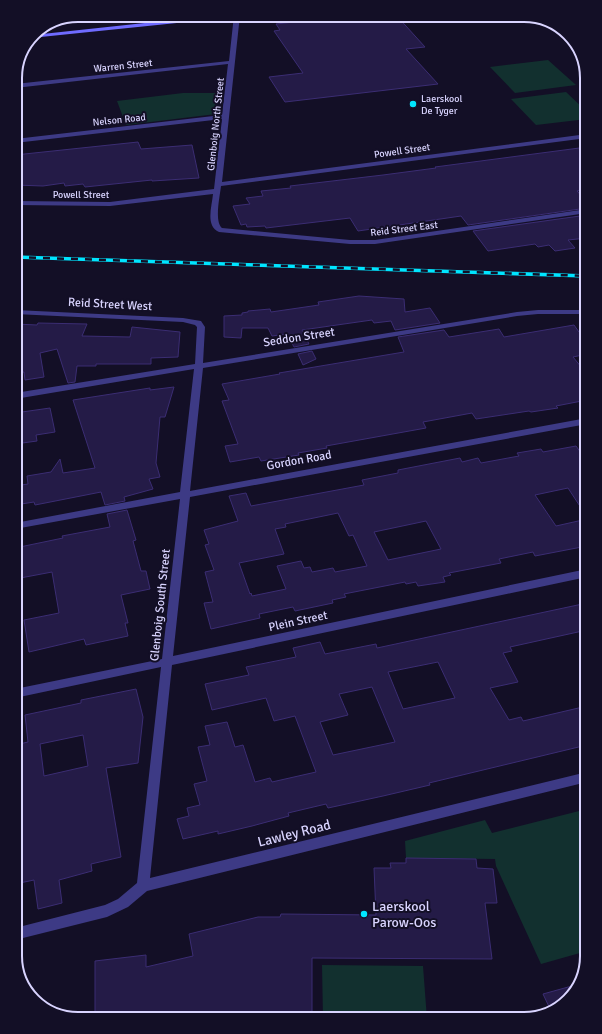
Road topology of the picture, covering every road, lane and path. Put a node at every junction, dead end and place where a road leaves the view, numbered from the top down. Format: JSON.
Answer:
{"nodes":[{"id":1,"x":126,"y":22,"type":"edge"},
{"id":2,"x":171,"y":22,"type":"edge"},
{"id":3,"x":235,"y":22,"type":"edge"},
{"id":4,"x":49,"y":30,"type":"edge"},
{"id":5,"x":41,"y":36,"type":"edge"},
{"id":6,"x":232,"y":62,"type":"junction"},
{"id":7,"x":22,"y":85,"type":"edge"},
{"id":8,"x":226,"y":117,"type":"junction"},
{"id":9,"x":580,"y":137,"type":"edge"},
{"id":10,"x":22,"y":140,"type":"edge"},
{"id":11,"x":218,"y":188,"type":"junction"},
{"id":12,"x":22,"y":203,"type":"edge"},
{"id":13,"x":580,"y":212,"type":"edge"},
{"id":14,"x":222,"y":231,"type":"joint"},
{"id":15,"x":22,"y":312,"type":"edge"},
{"id":16,"x":580,"y":312,"type":"edge"},
{"id":17,"x":201,"y":327,"type":"joint"},
{"id":18,"x":198,"y":366,"type":"junction"},
{"id":19,"x":22,"y":395,"type":"edge"},
{"id":20,"x":580,"y":422,"type":"edge"},
{"id":21,"x":185,"y":495,"type":"junction"},
{"id":22,"x":22,"y":525,"type":"edge"},
{"id":23,"x":580,"y":574,"type":"edge"},
{"id":24,"x":168,"y":662,"type":"junction"},
{"id":25,"x":22,"y":693,"type":"edge"},
{"id":26,"x":580,"y":780,"type":"edge"},
{"id":27,"x":143,"y":886,"type":"junction"},
{"id":28,"x":22,"y":932,"type":"edge"}],
"edges":[{"from":1,"to":4,"type":"main road"},
{"from":2,"to":5,"type":"main road"},
{"from":3,"to":6,"type":"street","name":"Glenboig North Street"},
{"from":6,"to":7,"type":"street","name":"Warren Street"},
{"from":6,"to":8,"type":"street","name":"Glenboig North Street"},
{"from":8,"to":10,"type":"street","name":"Nelson Road"},
{"from":8,"to":11,"type":"street","name":"Glenboig North Street"},
{"from":9,"to":11,"type":"street","name":"Powell Street"},
{"from":11,"to":12,"type":"street","name":"Powell Street"},
{"from":11,"to":14,"type":"street","name":"Glenboig North Street"},
{"from":13,"to":14,"type":"street","name":"Reid Street East"},
{"from":15,"to":17,"type":"street","name":"Reid Street West"},
{"from":16,"to":18,"type":"street","name":"Seddon Street"},
{"from":17,"to":18,"type":"street","name":"Glenboig South Street"},
{"from":18,"to":19,"type":"street","name":"Seddon Street"},
{"from":18,"to":21,"type":"street","name":"Glenboig South Street"},
{"from":20,"to":21,"type":"street","name":"Gordon Road"},
{"from":21,"to":22,"type":"street","name":"Gordon Road"},
{"from":21,"to":24,"type":"street","name":"Glenboig South Street"},
{"from":23,"to":24,"type":"street","name":"Plein Street"},
{"from":24,"to":25,"type":"street","name":"Plein Street"},
{"from":24,"to":27,"type":"street","name":"Glenboig South Street"},
{"from":26,"to":27,"type":"street","name":"Lawley Road"},
{"from":27,"to":28,"type":"street","name":"Lawley Road"}]}
